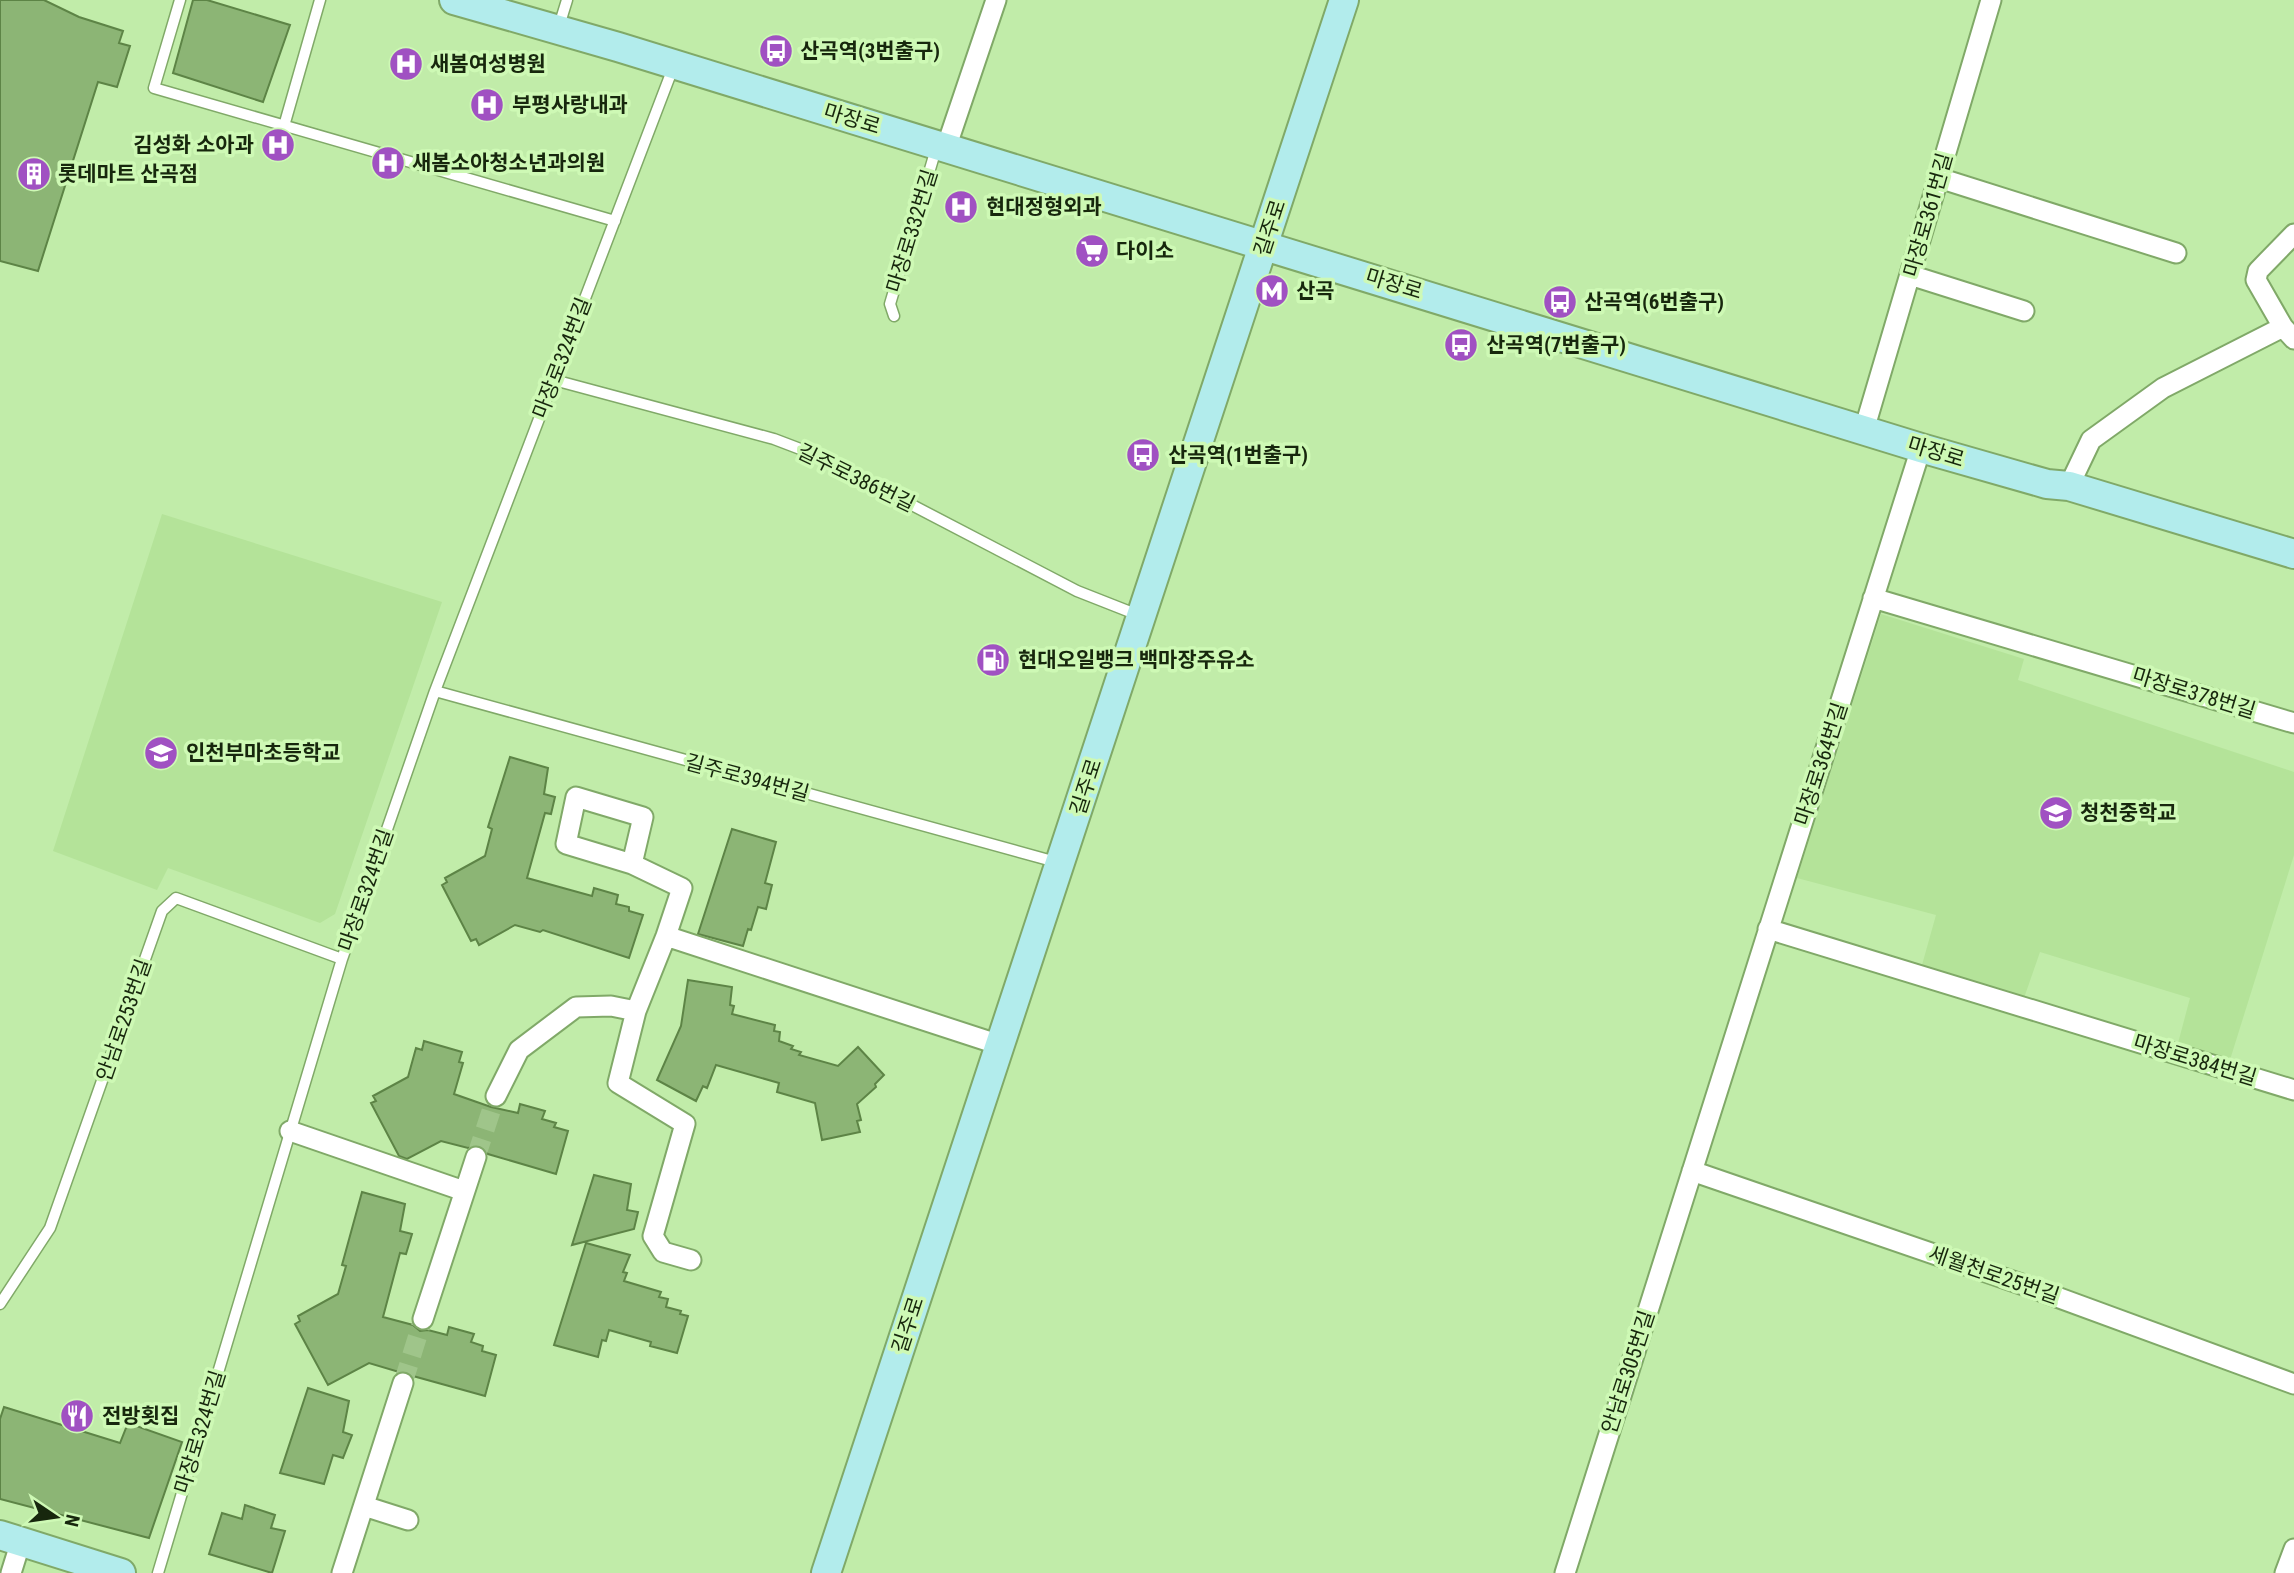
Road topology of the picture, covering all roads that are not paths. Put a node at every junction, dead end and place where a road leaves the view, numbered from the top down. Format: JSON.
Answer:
{"nodes":[{"id":1,"x":180,"y":0,"type":"edge"},
{"id":2,"x":320,"y":0,"type":"edge"},
{"id":3,"x":454,"y":0,"type":"edge"},
{"id":4,"x":567,"y":0,"type":"edge"},
{"id":5,"x":996,"y":0,"type":"edge"},
{"id":6,"x":1344,"y":0,"type":"edge"},
{"id":7,"x":1991,"y":0,"type":"edge"},
{"id":8,"x":558,"y":30,"type":"junction"},
{"id":9,"x":674,"y":64,"type":"junction"},
{"id":10,"x":284,"y":126,"type":"junction"},
{"id":11,"x":942,"y":146,"type":"junction"},
{"id":12,"x":1939,"y":178,"type":"junction"},
{"id":13,"x":615,"y":221,"type":"junction"},
{"id":14,"x":2294,"y":234,"type":"edge"},
{"id":15,"x":1265,"y":244,"type":"junction"},
{"id":16,"x":2176,"y":253,"type":"dead end"},
{"id":17,"x":1910,"y":275,"type":"junction"},
{"id":18,"x":2024,"y":311,"type":"dead end"},
{"id":19,"x":894,"y":316,"type":"dead end"},
{"id":20,"x":2288,"y":333,"type":"edge"},
{"id":21,"x":554,"y":380,"type":"junction"},
{"id":22,"x":1864,"y":430,"type":"junction"},
{"id":23,"x":1921,"y":448,"type":"junction"},
{"id":24,"x":2069,"y":486,"type":"junction"},
{"id":25,"x":2294,"y":554,"type":"edge"},
{"id":26,"x":1873,"y":598,"type":"junction"},
{"id":27,"x":1142,"y":617,"type":"junction"},
{"id":28,"x":435,"y":691,"type":"junction"},
{"id":29,"x":2294,"y":723,"type":"edge"},
{"id":30,"x":1060,"y":863,"type":"junction"},
{"id":31,"x":632,"y":864,"type":"dead end"},
{"id":32,"x":1769,"y":929,"type":"junction"},
{"id":33,"x":666,"y":936,"type":"junction"},
{"id":34,"x":342,"y":959,"type":"junction"},
{"id":35,"x":636,"y":1011,"type":"junction"},
{"id":36,"x":1000,"y":1045,"type":"junction"},
{"id":37,"x":2294,"y":1090,"type":"edge"},
{"id":38,"x":496,"y":1096,"type":"tunnel mouth"},
{"id":39,"x":290,"y":1131,"type":"junction"},
{"id":40,"x":476,"y":1157,"type":"tunnel mouth"},
{"id":41,"x":1692,"y":1171,"type":"junction"},
{"id":42,"x":464,"y":1191,"type":"junction"},
{"id":43,"x":691,"y":1260,"type":"dead end"},
{"id":44,"x":0,"y":1304,"type":"edge"},
{"id":45,"x":423,"y":1319,"type":"tunnel mouth"},
{"id":46,"x":403,"y":1383,"type":"tunnel mouth"},
{"id":47,"x":2294,"y":1384,"type":"edge"},
{"id":48,"x":364,"y":1506,"type":"junction"},
{"id":49,"x":408,"y":1520,"type":"dead end"},
{"id":50,"x":11,"y":1538,"type":"edge"},
{"id":51,"x":2294,"y":1549,"type":"edge"},
{"id":52,"x":11,"y":1573,"type":"edge"},
{"id":53,"x":121,"y":1573,"type":"edge"},
{"id":54,"x":158,"y":1573,"type":"edge"},
{"id":55,"x":342,"y":1573,"type":"edge"},
{"id":56,"x":826,"y":1573,"type":"edge"},
{"id":57,"x":1565,"y":1573,"type":"edge"},
{"id":58,"x":2285,"y":1573,"type":"edge"}],
"edges":[{"from":1,"to":10,"type":"lane"},
{"from":2,"to":10,"type":"lane"},
{"from":3,"to":8,"type":"main road","name":"마장로"},
{"from":4,"to":8,"type":"lane"},
{"from":5,"to":11,"type":"street"},
{"from":6,"to":15,"type":"main road","name":"길주로"},
{"from":7,"to":12,"type":"street","name":"마장로361번길"},
{"from":8,"to":9,"type":"main road","name":"마장로"},
{"from":9,"to":11,"type":"main road","name":"마장로"},
{"from":9,"to":13,"type":"lane","name":"마장로324번길"},
{"from":10,"to":13,"type":"lane"},
{"from":11,"to":15,"type":"main road","name":"마장로"},
{"from":11,"to":19,"type":"lane","name":"마장로332번길"},
{"from":12,"to":16,"type":"street"},
{"from":12,"to":17,"type":"street","name":"마장로361번길"},
{"from":13,"to":21,"type":"lane","name":"마장로324번길"},
{"from":14,"to":20,"type":"street"},
{"from":15,"to":22,"type":"main road","name":"마장로"},
{"from":15,"to":27,"type":"main road","name":"길주로"},
{"from":17,"to":18,"type":"street"},
{"from":17,"to":22,"type":"street","name":"마장로361번길"},
{"from":20,"to":24,"type":"street"},
{"from":21,"to":27,"type":"lane","name":"길주로386번길"},
{"from":21,"to":28,"type":"lane","name":"마장로324번길"},
{"from":22,"to":23,"type":"main road","name":"마장로"},
{"from":23,"to":24,"type":"main road","name":"마장로"},
{"from":23,"to":26,"type":"street","name":"마장로364번길"},
{"from":24,"to":25,"type":"main road","name":"마장로"},
{"from":26,"to":29,"type":"street","name":"마장로378번길"},
{"from":26,"to":32,"type":"street","name":"마장로364번길"},
{"from":27,"to":30,"type":"main road","name":"길주로"},
{"from":28,"to":30,"type":"lane","name":"길주로394번길"},
{"from":28,"to":34,"type":"lane","name":"마장로324번길"},
{"from":30,"to":36,"type":"main road","name":"길주로"},
{"from":31,"to":33,"type":"street"},
{"from":32,"to":37,"type":"street","name":"마장로384번길"},
{"from":32,"to":41,"type":"street","name":"마장로364번길"},
{"from":33,"to":35,"type":"street"},
{"from":33,"to":36,"type":"street"},
{"from":34,"to":39,"type":"lane","name":"마장로324번길"},
{"from":34,"to":44,"type":"lane","name":"안남로253번길"},
{"from":35,"to":38,"type":"street"},
{"from":35,"to":43,"type":"street"},
{"from":36,"to":56,"type":"main road","name":"길주로"},
{"from":39,"to":42,"type":"street"},
{"from":39,"to":54,"type":"lane","name":"마장로324번길"},
{"from":40,"to":42,"type":"street"},
{"from":41,"to":47,"type":"street","name":"세월천로25번길"},
{"from":41,"to":57,"type":"street","name":"안남로305번길"},
{"from":42,"to":45,"type":"street"},
{"from":46,"to":48,"type":"street"},
{"from":48,"to":49,"type":"street"},
{"from":48,"to":55,"type":"street"},
{"from":50,"to":52,"type":"street"},
{"from":50,"to":53,"type":"main road"},
{"from":51,"to":58,"type":"street"}]}
